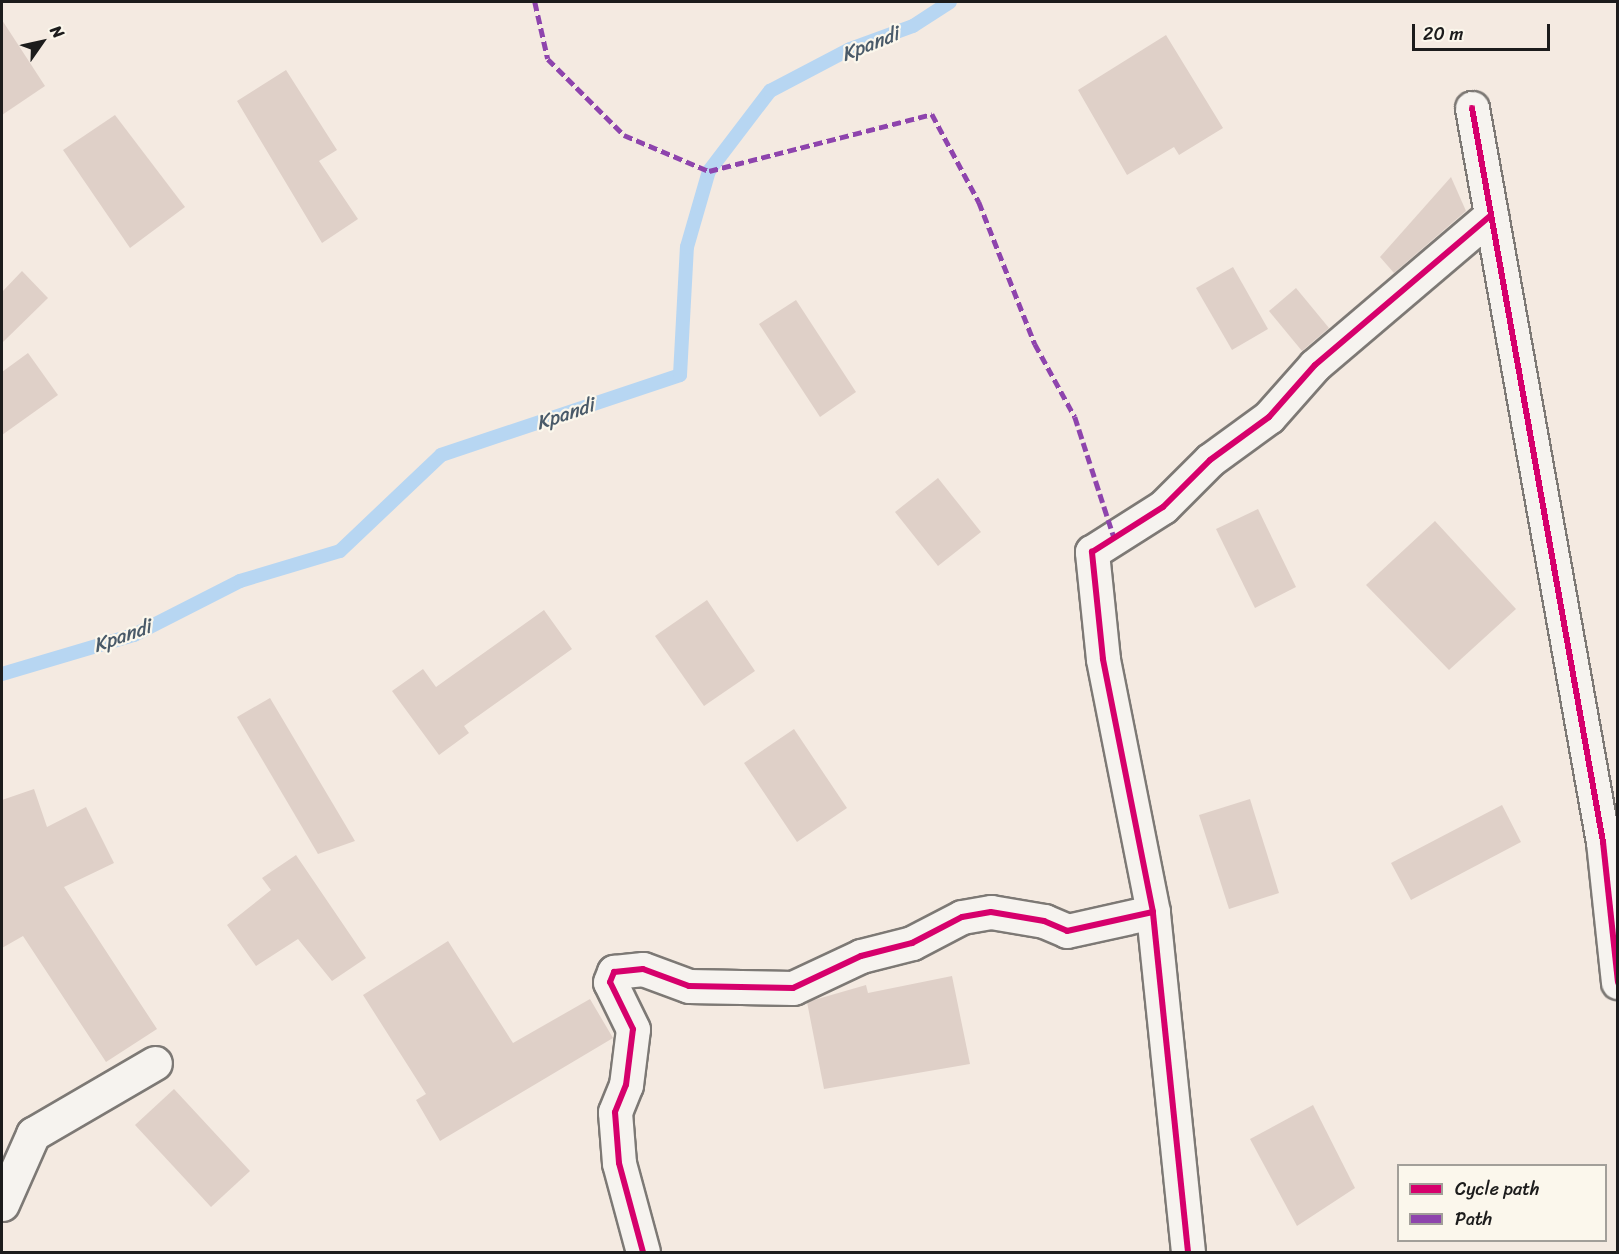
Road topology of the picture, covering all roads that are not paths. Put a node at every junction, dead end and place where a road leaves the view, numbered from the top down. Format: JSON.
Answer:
{"nodes":[{"id":1,"x":1472,"y":108,"type":"dead end"},
{"id":2,"x":1491,"y":215,"type":"junction"},
{"id":3,"x":1154,"y":912,"type":"junction"},
{"id":4,"x":1617,"y":982,"type":"edge"},
{"id":5,"x":155,"y":1062,"type":"dead end"},
{"id":6,"x":2,"y":1204,"type":"edge"},
{"id":7,"x":643,"y":1252,"type":"edge"},
{"id":8,"x":1188,"y":1252,"type":"edge"}],
"edges":[{"from":1,"to":2,"type":"street"},
{"from":2,"to":3,"type":"street"},
{"from":2,"to":4,"type":"street"},
{"from":3,"to":7,"type":"street"},
{"from":3,"to":8,"type":"street"},
{"from":5,"to":6,"type":"street"}]}
